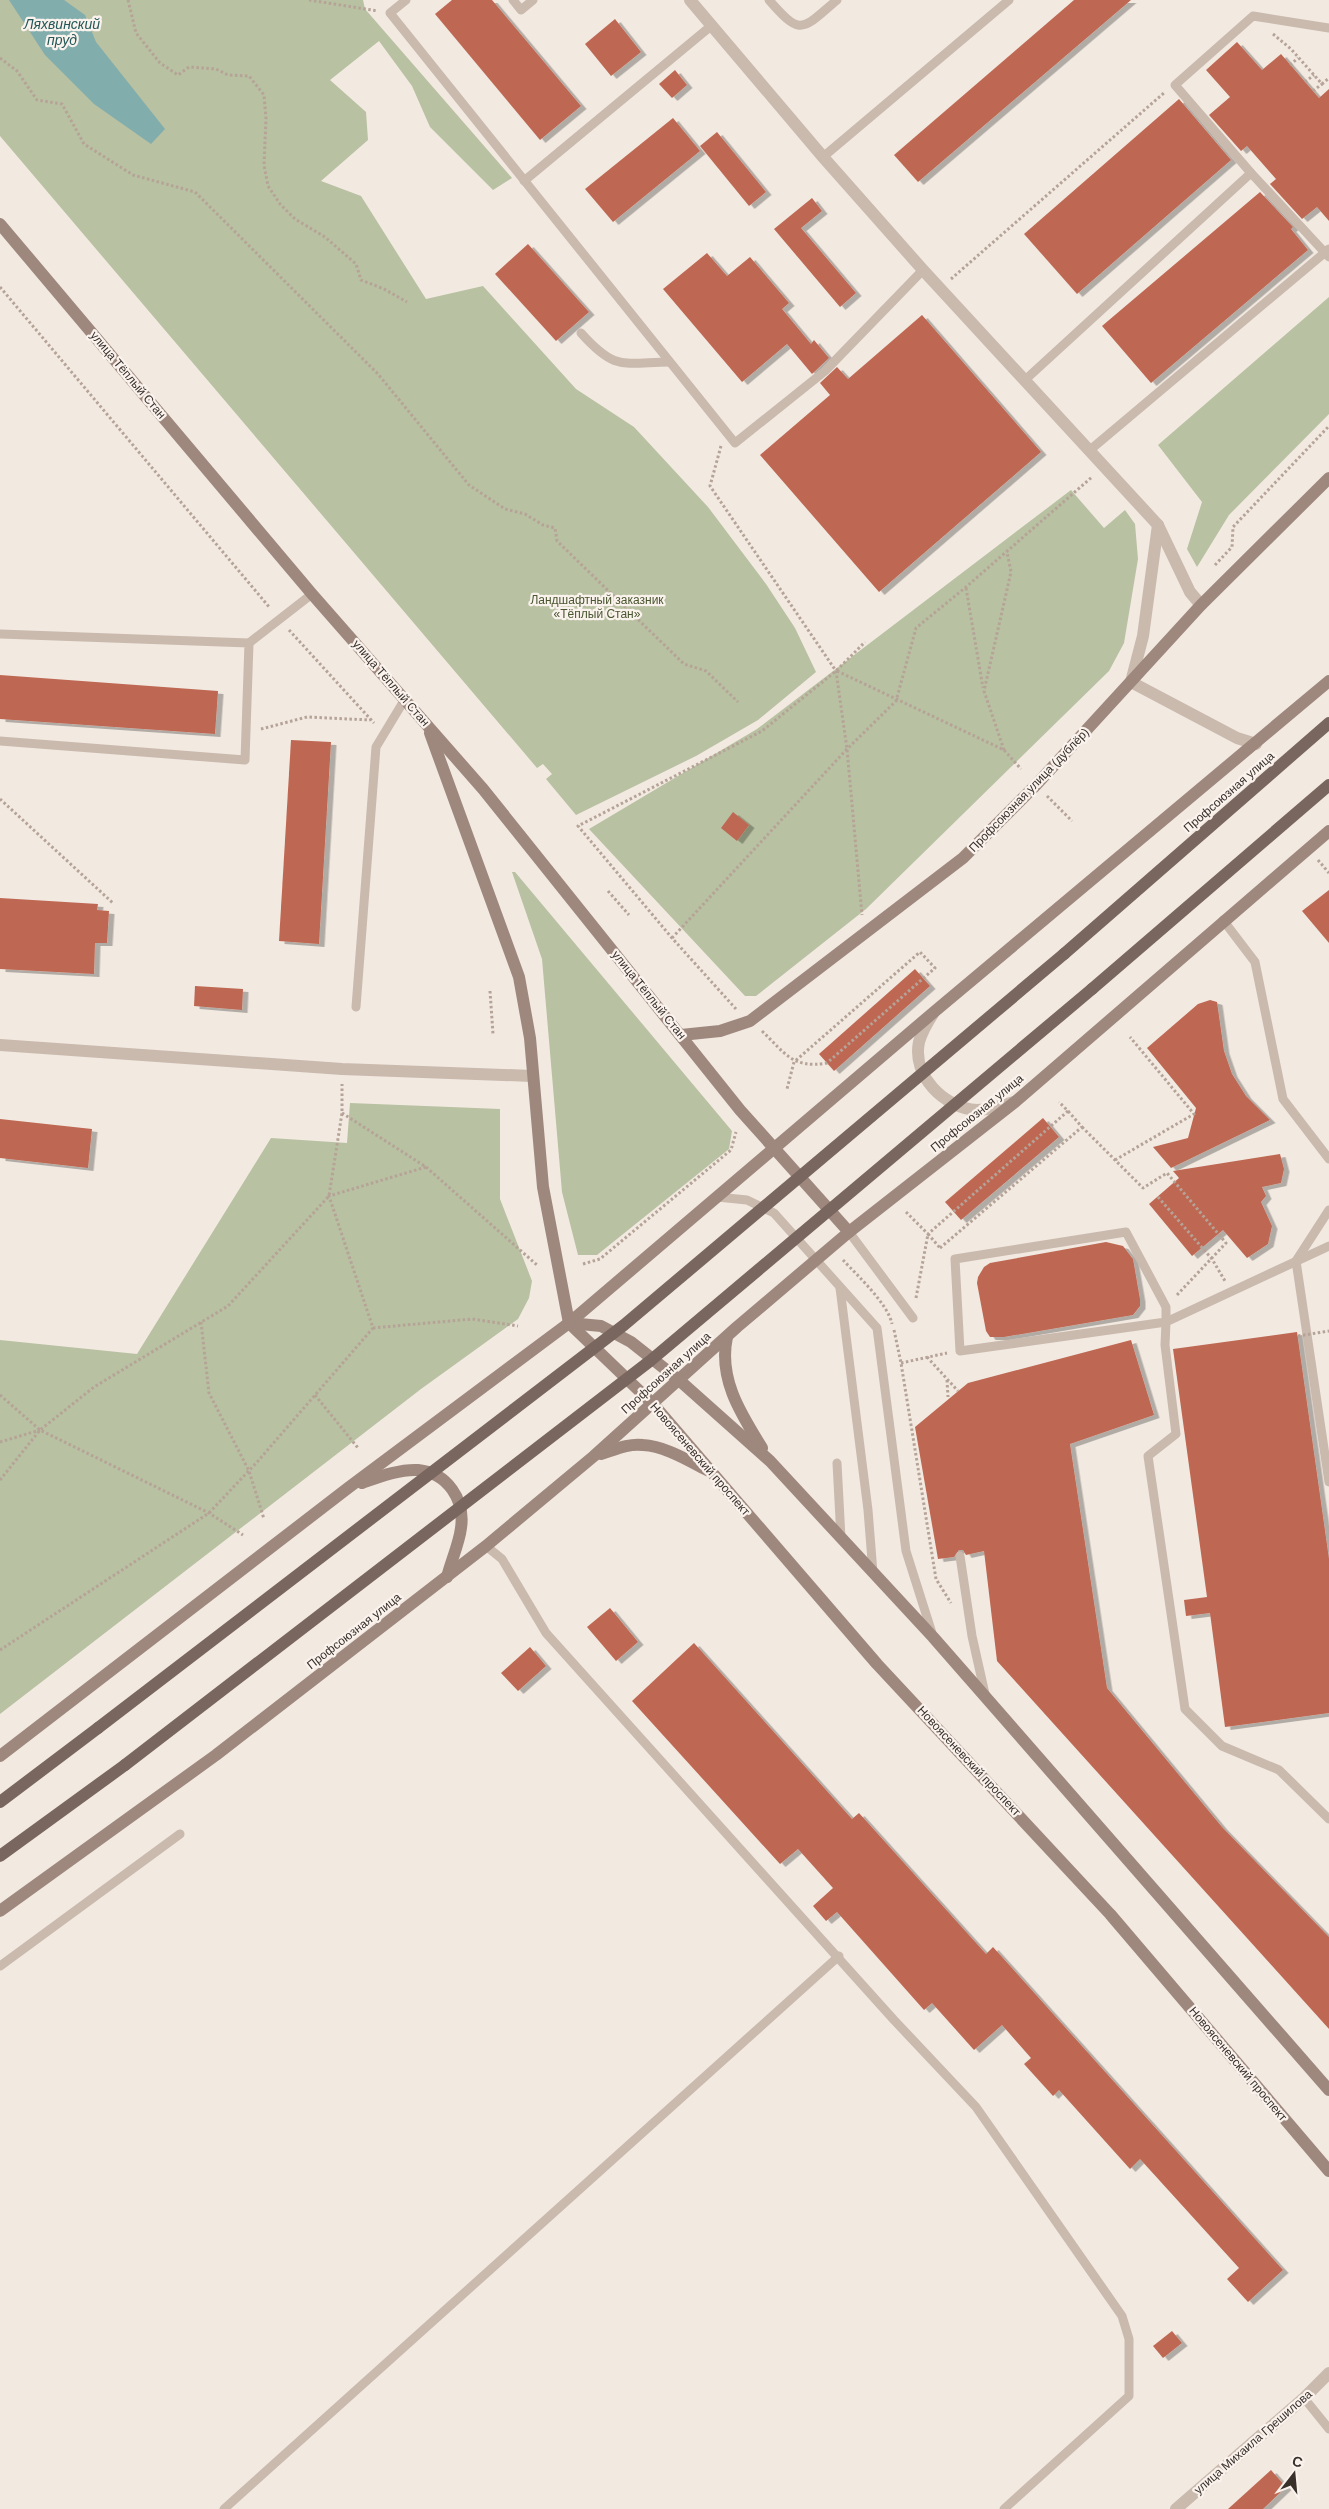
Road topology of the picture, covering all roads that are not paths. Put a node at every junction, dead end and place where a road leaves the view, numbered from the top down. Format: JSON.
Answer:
{"nodes":[{"id":1,"x":406,"y":0,"type":"edge"},
{"id":2,"x":513,"y":0,"type":"edge"},
{"id":3,"x":533,"y":0,"type":"edge"},
{"id":4,"x":690,"y":0,"type":"edge"},
{"id":5,"x":769,"y":0,"type":"edge"},
{"id":6,"x":837,"y":0,"type":"edge"},
{"id":7,"x":1009,"y":0,"type":"edge"},
{"id":8,"x":712,"y":26,"type":"junction"},
{"id":9,"x":1329,"y":28,"type":"edge"},
{"id":10,"x":823,"y":157,"type":"junction"},
{"id":11,"x":1251,"y":173,"type":"junction"},
{"id":12,"x":524,"y":181,"type":"junction"},
{"id":13,"x":0,"y":224,"type":"edge"},
{"id":14,"x":1328,"y":253,"type":"edge"},
{"id":15,"x":923,"y":270,"type":"junction"},
{"id":16,"x":581,"y":333,"type":"dead end"},
{"id":17,"x":670,"y":362,"type":"junction"},
{"id":18,"x":1025,"y":380,"type":"junction"},
{"id":19,"x":1090,"y":450,"type":"junction"},
{"id":20,"x":1329,"y":478,"type":"edge"},
{"id":21,"x":1158,"y":525,"type":"junction"},
{"id":22,"x":312,"y":594,"type":"junction"},
{"id":23,"x":1201,"y":605,"type":"junction"},
{"id":24,"x":0,"y":634,"type":"edge"},
{"id":25,"x":248,"y":643,"type":"junction"},
{"id":26,"x":1329,"y":680,"type":"edge"},
{"id":27,"x":1131,"y":682,"type":"junction"},
{"id":28,"x":405,"y":699,"type":"junction"},
{"id":29,"x":1329,"y":723,"type":"edge"},
{"id":30,"x":428,"y":726,"type":"junction"},
{"id":31,"x":0,"y":741,"type":"edge"},
{"id":32,"x":1256,"y":744,"type":"junction"},
{"id":33,"x":1329,"y":785,"type":"edge"},
{"id":34,"x":1329,"y":830,"type":"edge"},
{"id":35,"x":1223,"y":920,"type":"junction"},
{"id":36,"x":356,"y":1006,"type":"dead end"},
{"id":37,"x":934,"y":1012,"type":"junction"},
{"id":38,"x":681,"y":1035,"type":"junction"},
{"id":39,"x":0,"y":1045,"type":"edge"},
{"id":40,"x":532,"y":1076,"type":"junction"},
{"id":41,"x":1015,"y":1102,"type":"junction"},
{"id":42,"x":775,"y":1148,"type":"junction"},
{"id":43,"x":1329,"y":1159,"type":"edge"},
{"id":44,"x":717,"y":1197,"type":"junction"},
{"id":45,"x":1329,"y":1210,"type":"edge"},
{"id":46,"x":849,"y":1232,"type":"junction"},
{"id":47,"x":1329,"y":1246,"type":"edge"},
{"id":48,"x":816,"y":1260,"type":"junction"},
{"id":49,"x":1296,"y":1261,"type":"junction"},
{"id":50,"x":840,"y":1288,"type":"junction"},
{"id":51,"x":912,"y":1318,"type":"road end"},
{"id":52,"x":1166,"y":1322,"type":"junction"},
{"id":53,"x":569,"y":1323,"type":"junction"},
{"id":54,"x":727,"y":1337,"type":"junction"},
{"id":55,"x":679,"y":1380,"type":"junction"},
{"id":56,"x":652,"y":1404,"type":"junction"},
{"id":57,"x":594,"y":1456,"type":"junction"},
{"id":58,"x":770,"y":1461,"type":"junction"},
{"id":59,"x":837,"y":1463,"type":"dead end"},
{"id":60,"x":713,"y":1473,"type":"junction"},
{"id":61,"x":1329,"y":1482,"type":"edge"},
{"id":62,"x":348,"y":1488,"type":"junction"},
{"id":63,"x":841,"y":1538,"type":"junction"},
{"id":64,"x":486,"y":1546,"type":"junction"},
{"id":65,"x":960,"y":1556,"type":"dead end"},
{"id":66,"x":873,"y":1573,"type":"junction"},
{"id":67,"x":447,"y":1576,"type":"junction"},
{"id":68,"x":933,"y":1637,"type":"junction"},
{"id":69,"x":986,"y":1697,"type":"junction"},
{"id":70,"x":0,"y":1756,"type":"edge"},
{"id":71,"x":0,"y":1802,"type":"edge"},
{"id":72,"x":1329,"y":1819,"type":"edge"},
{"id":73,"x":180,"y":1834,"type":"dead end"},
{"id":74,"x":0,"y":1856,"type":"edge"},
{"id":75,"x":0,"y":1911,"type":"edge"},
{"id":76,"x":839,"y":1956,"type":"junction"},
{"id":77,"x":0,"y":1966,"type":"edge"},
{"id":78,"x":1329,"y":2090,"type":"edge"},
{"id":79,"x":1328,"y":2170,"type":"edge"},
{"id":80,"x":1329,"y":2373,"type":"edge"},
{"id":81,"x":1304,"y":2398,"type":"junction"},
{"id":82,"x":1329,"y":2429,"type":"edge"},
{"id":83,"x":224,"y":2509,"type":"edge"},
{"id":84,"x":1004,"y":2509,"type":"edge"},
{"id":85,"x":1176,"y":2509,"type":"edge"}],
"edges":[{"from":1,"to":12,"type":"lane"},
{"from":2,"to":3,"type":"lane"},
{"from":4,"to":8,"type":"street"},
{"from":5,"to":6,"type":"lane"},
{"from":7,"to":10,"type":"lane"},
{"from":8,"to":10,"type":"street"},
{"from":8,"to":12,"type":"lane"},
{"from":9,"to":11,"type":"lane"},
{"from":10,"to":15,"type":"street"},
{"from":11,"to":14,"type":"lane"},
{"from":11,"to":18,"type":"lane"},
{"from":12,"to":17,"type":"lane"},
{"from":13,"to":22,"type":"main road","name":"улица Тёплый Стан"},
{"from":14,"to":19,"type":"lane"},
{"from":15,"to":17,"type":"lane"},
{"from":15,"to":18,"type":"street"},
{"from":16,"to":17,"type":"lane"},
{"from":18,"to":19,"type":"street"},
{"from":19,"to":21,"type":"street"},
{"from":20,"to":23,"type":"main road","name":"Профсоюзная улица (дублёр)"},
{"from":21,"to":23,"type":"street"},
{"from":21,"to":27,"type":"street"},
{"from":22,"to":25,"type":"lane"},
{"from":22,"to":28,"type":"main road","name":"улица Тёплый Стан"},
{"from":23,"to":27,"type":"main road","name":"Профсоюзная улица (дублёр)"},
{"from":24,"to":25,"type":"lane"},
{"from":25,"to":31,"type":"lane"},
{"from":26,"to":32,"type":"main road","name":"Профсоюзная улица"},
{"from":27,"to":32,"type":"street"},
{"from":27,"to":38,"type":"main road","name":"Профсоюзная улица (дублёр)"},
{"from":28,"to":30,"type":"main road","name":"улица Тёплый Стан"},
{"from":28,"to":36,"type":"lane"},
{"from":29,"to":71,"type":"main road","name":"Профсоюзная улица","bridge":true},
{"from":30,"to":38,"type":"main road","name":"улица Тёплый Стан"},
{"from":30,"to":40,"type":"main road"},
{"from":32,"to":37,"type":"main road","name":"Профсоюзная улица"},
{"from":33,"to":74,"type":"main road","name":"Профсоюзная улица","bridge":true},
{"from":34,"to":35,"type":"main road","name":"Профсоюзная улица"},
{"from":35,"to":41,"type":"main road","name":"Профсоюзная улица"},
{"from":35,"to":43,"type":"lane"},
{"from":37,"to":41,"type":"street"},
{"from":37,"to":42,"type":"main road","name":"Профсоюзная улица"},
{"from":38,"to":42,"type":"main road","name":"улица Тёплый Стан"},
{"from":39,"to":40,"type":"street"},
{"from":40,"to":53,"type":"main road"},
{"from":41,"to":46,"type":"main road","name":"Профсоюзная улица"},
{"from":42,"to":44,"type":"main road","name":"Профсоюзная улица"},
{"from":42,"to":46,"type":"main road","name":"улица Тёплый Стан"},
{"from":44,"to":48,"type":"lane"},
{"from":44,"to":53,"type":"main road","name":"Профсоюзная улица"},
{"from":45,"to":49,"type":"lane"},
{"from":46,"to":48,"type":"main road","name":"Профсоюзная улица"},
{"from":46,"to":51,"type":"lane"},
{"from":47,"to":49,"type":"lane"},
{"from":48,"to":50,"type":"lane"},
{"from":48,"to":54,"type":"main road","name":"Профсоюзная улица"},
{"from":49,"to":52,"type":"lane"},
{"from":49,"to":61,"type":"lane"},
{"from":50,"to":66,"type":"lane"},
{"from":50,"to":68,"type":"lane"},
{"from":52,"to":52,"type":"lane"},
{"from":52,"to":72,"type":"lane"},
{"from":53,"to":55,"type":"main road"},
{"from":53,"to":56,"type":"main road","name":"Новоясеневский проспект"},
{"from":53,"to":62,"type":"main road","name":"Профсоюзная улица"},
{"from":54,"to":55,"type":"main road","name":"Профсоюзная улица"},
{"from":54,"to":58,"type":"main road"},
{"from":55,"to":56,"type":"main road","name":"Профсоюзная улица"},
{"from":55,"to":58,"type":"main road"},
{"from":56,"to":57,"type":"main road","name":"Профсоюзная улица"},
{"from":56,"to":60,"type":"main road","name":"Новоясеневский проспект"},
{"from":57,"to":60,"type":"main road"},
{"from":57,"to":64,"type":"main road","name":"Профсоюзная улица"},
{"from":58,"to":63,"type":"main road"},
{"from":59,"to":63,"type":"lane"},
{"from":60,"to":79,"type":"main road","name":"Новоясеневский проспект"},
{"from":62,"to":67,"type":"main road"},
{"from":62,"to":70,"type":"main road","name":"Профсоюзная улица"},
{"from":63,"to":66,"type":"main road"},
{"from":64,"to":67,"type":"main road","name":"Профсоюзная улица"},
{"from":64,"to":76,"type":"lane"},
{"from":65,"to":69,"type":"lane"},
{"from":66,"to":68,"type":"main road"},
{"from":67,"to":75,"type":"main road","name":"Профсоюзная улица"},
{"from":68,"to":69,"type":"main road"},
{"from":69,"to":78,"type":"main road"},
{"from":73,"to":77,"type":"lane"},
{"from":76,"to":83,"type":"lane"},
{"from":76,"to":84,"type":"lane"},
{"from":80,"to":81,"type":"street","name":"улица Михаила Грешилова"},
{"from":81,"to":82,"type":"lane"},
{"from":81,"to":85,"type":"street","name":"улица Михаила Грешилова"}]}
